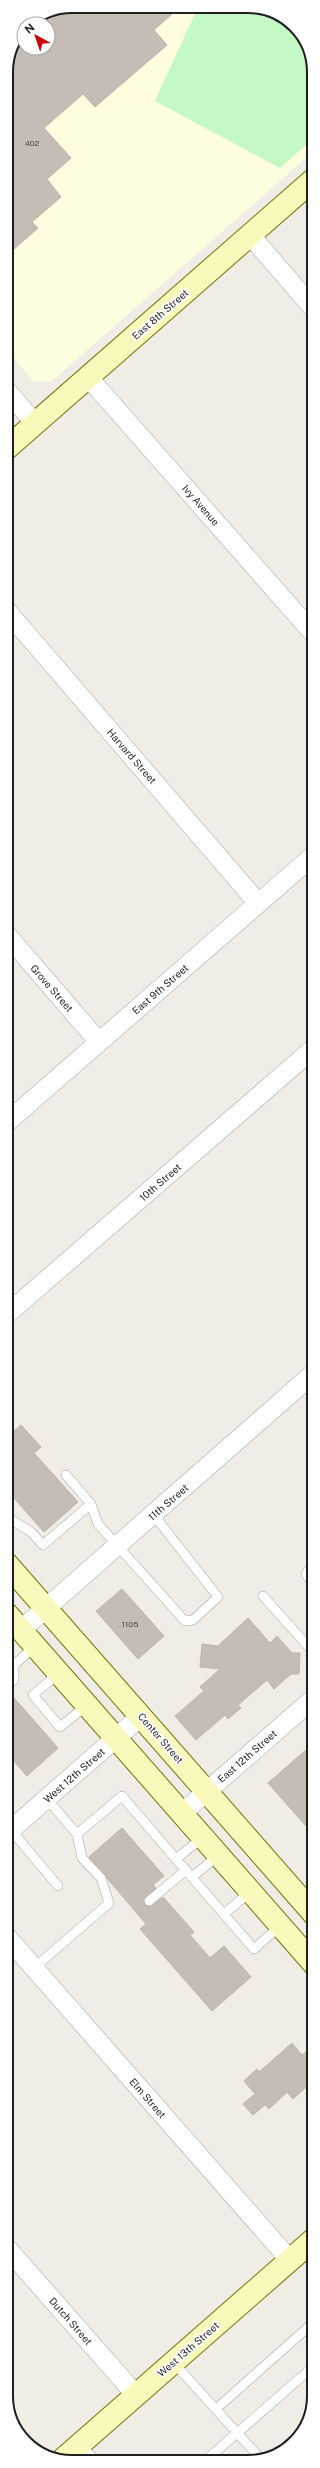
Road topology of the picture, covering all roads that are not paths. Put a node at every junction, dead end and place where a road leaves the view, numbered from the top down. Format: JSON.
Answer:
{"nodes":[{"id":1,"x":307,"y":185,"type":"edge"},
{"id":2,"x":250,"y":235,"type":"junction"},
{"id":3,"x":307,"y":301,"type":"edge"},
{"id":4,"x":88,"y":376,"type":"junction"},
{"id":5,"x":13,"y":398,"type":"edge"},
{"id":6,"x":35,"y":423,"type":"junction"},
{"id":7,"x":13,"y":443,"type":"edge"},
{"id":8,"x":13,"y":618,"type":"edge"},
{"id":9,"x":307,"y":626,"type":"edge"},
{"id":10,"x":307,"y":861,"type":"edge"},
{"id":11,"x":258,"y":903,"type":"junction"},
{"id":12,"x":13,"y":942,"type":"edge"},
{"id":13,"x":99,"y":1042,"type":"junction"},
{"id":14,"x":307,"y":1054,"type":"edge"},
{"id":15,"x":13,"y":1117,"type":"edge"},
{"id":16,"x":13,"y":1309,"type":"edge"},
{"id":17,"x":307,"y":1379,"type":"edge"},
{"id":18,"x":66,"y":1475,"type":"dead end"},
{"id":19,"x":91,"y":1504,"type":"junction"},
{"id":20,"x":154,"y":1514,"type":"junction"},
{"id":21,"x":13,"y":1521,"type":"edge"},
{"id":22,"x":117,"y":1546,"type":"junction"},
{"id":23,"x":13,"y":1571,"type":"edge"},
{"id":24,"x":263,"y":1596,"type":"dead end"},
{"id":25,"x":46,"y":1608,"type":"junction"},
{"id":26,"x":13,"y":1618,"type":"edge"},
{"id":27,"x":13,"y":1622,"type":"edge"},
{"id":28,"x":35,"y":1646,"type":"junction"},
{"id":29,"x":307,"y":1646,"type":"edge"},
{"id":30,"x":14,"y":1665,"type":"joint"},
{"id":31,"x":59,"y":1673,"type":"junction"},
{"id":32,"x":13,"y":1681,"type":"edge"},
{"id":33,"x":87,"y":1704,"type":"junction"},
{"id":34,"x":307,"y":1704,"type":"edge"},
{"id":35,"x":141,"y":1716,"type":"junction"},
{"id":36,"x":117,"y":1738,"type":"junction"},
{"id":37,"x":207,"y":1791,"type":"junction"},
{"id":38,"x":46,"y":1798,"type":"junction"},
{"id":39,"x":180,"y":1814,"type":"junction"},
{"id":40,"x":13,"y":1828,"type":"edge"},
{"id":41,"x":77,"y":1834,"type":"junction"},
{"id":42,"x":13,"y":1836,"type":"edge"},
{"id":43,"x":202,"y":1838,"type":"junction"},
{"id":44,"x":218,"y":1856,"type":"junction"},
{"id":45,"x":176,"y":1859,"type":"junction"},
{"id":46,"x":189,"y":1873,"type":"junction"},
{"id":47,"x":58,"y":1886,"type":"dead end"},
{"id":48,"x":250,"y":1892,"type":"junction"},
{"id":49,"x":150,"y":1901,"type":"dead end"},
{"id":50,"x":307,"y":1905,"type":"edge"},
{"id":51,"x":224,"y":1914,"type":"junction"},
{"id":52,"x":280,"y":1926,"type":"junction"},
{"id":53,"x":13,"y":1944,"type":"edge"},
{"id":54,"x":307,"y":1956,"type":"edge"},
{"id":55,"x":34,"y":1968,"type":"junction"},
{"id":56,"x":307,"y":2246,"type":"edge"},
{"id":57,"x":13,"y":2255,"type":"edge"},
{"id":58,"x":290,"y":2260,"type":"junction"},
{"id":59,"x":307,"y":2328,"type":"edge"},
{"id":60,"x":173,"y":2362,"type":"junction"},
{"id":61,"x":307,"y":2372,"type":"edge"},
{"id":62,"x":136,"y":2395,"type":"junction"},
{"id":63,"x":216,"y":2409,"type":"junction"},
{"id":64,"x":238,"y":2434,"type":"junction"},
{"id":65,"x":80,"y":2444,"type":"junction"},
{"id":66,"x":257,"y":2454,"type":"edge"},
{"id":67,"x":68,"y":2455,"type":"edge"},
{"id":68,"x":90,"y":2455,"type":"edge"},
{"id":69,"x":212,"y":2455,"type":"edge"}],
"edges":[{"from":1,"to":2,"type":"main road","name":"East 8th Street"},
{"from":2,"to":3,"type":"street"},
{"from":2,"to":4,"type":"main road","name":"East 8th Street"},
{"from":4,"to":6,"type":"main road","name":"East 8th Street"},
{"from":4,"to":9,"type":"street","name":"Ivy Avenue"},
{"from":5,"to":6,"type":"street"},
{"from":6,"to":7,"type":"main road","name":"East 8th Street"},
{"from":8,"to":11,"type":"street","name":"Harvard Street"},
{"from":10,"to":11,"type":"street","name":"East 9th Street"},
{"from":11,"to":13,"type":"street","name":"East 9th Street"},
{"from":12,"to":13,"type":"street","name":"Grove Street"},
{"from":13,"to":15,"type":"street","name":"East 9th Street"},
{"from":14,"to":16,"type":"street","name":"10th Street"},
{"from":17,"to":20,"type":"street","name":"11th Street"},
{"from":18,"to":19,"type":"lane"},
{"from":19,"to":21,"type":"lane"},
{"from":19,"to":22,"type":"lane"},
{"from":20,"to":22,"type":"street","name":"11th Street"},
{"from":20,"to":22,"type":"lane"},
{"from":22,"to":25,"type":"street","name":"11th Street"},
{"from":23,"to":25,"type":"main road","name":"Center Street"},
{"from":24,"to":29,"type":"lane"},
{"from":25,"to":26,"type":"street","name":"11th Street"},
{"from":25,"to":35,"type":"main road","name":"Center Street"},
{"from":27,"to":28,"type":"main road"},
{"from":28,"to":30,"type":"lane"},
{"from":28,"to":31,"type":"main road"},
{"from":30,"to":32,"type":"lane"},
{"from":31,"to":33,"type":"main road"},
{"from":31,"to":33,"type":"lane"},
{"from":33,"to":36,"type":"main road"},
{"from":34,"to":37,"type":"street","name":"East 12th Street"},
{"from":35,"to":36,"type":"street","name":"West 12th Street"},
{"from":35,"to":37,"type":"main road","name":"Center Street"},
{"from":36,"to":38,"type":"street","name":"West 12th Street"},
{"from":36,"to":39,"type":"main road"},
{"from":37,"to":39,"type":"street","name":"East 12th Street"},
{"from":37,"to":50,"type":"main road","name":"Center Street"},
{"from":38,"to":40,"type":"street","name":"West 12th Street"},
{"from":38,"to":41,"type":"lane"},
{"from":39,"to":43,"type":"main road"},
{"from":41,"to":45,"type":"lane"},
{"from":41,"to":55,"type":"lane"},
{"from":42,"to":47,"type":"lane"},
{"from":43,"to":44,"type":"main road"},
{"from":43,"to":45,"type":"lane"},
{"from":44,"to":46,"type":"lane"},
{"from":44,"to":48,"type":"main road"},
{"from":45,"to":46,"type":"lane"},
{"from":46,"to":49,"type":"lane"},
{"from":46,"to":51,"type":"lane"},
{"from":48,"to":51,"type":"lane"},
{"from":48,"to":52,"type":"main road"},
{"from":51,"to":52,"type":"lane"},
{"from":52,"to":54,"type":"main road"},
{"from":53,"to":55,"type":"street","name":"Elm Street"},
{"from":55,"to":58,"type":"street","name":"Elm Street"},
{"from":56,"to":58,"type":"main road","name":"West 13th Street"},
{"from":57,"to":62,"type":"street","name":"Dutch Street"},
{"from":58,"to":60,"type":"main road","name":"West 13th Street"},
{"from":59,"to":63,"type":"lane"},
{"from":60,"to":62,"type":"main road","name":"West 13th Street"},
{"from":60,"to":63,"type":"lane"},
{"from":61,"to":64,"type":"lane"},
{"from":62,"to":65,"type":"main road","name":"West 13th Street"},
{"from":63,"to":64,"type":"lane"},
{"from":64,"to":66,"type":"lane"},
{"from":64,"to":69,"type":"lane"},
{"from":65,"to":67,"type":"main road","name":"West 13th Street"},
{"from":65,"to":68,"type":"lane"}]}
